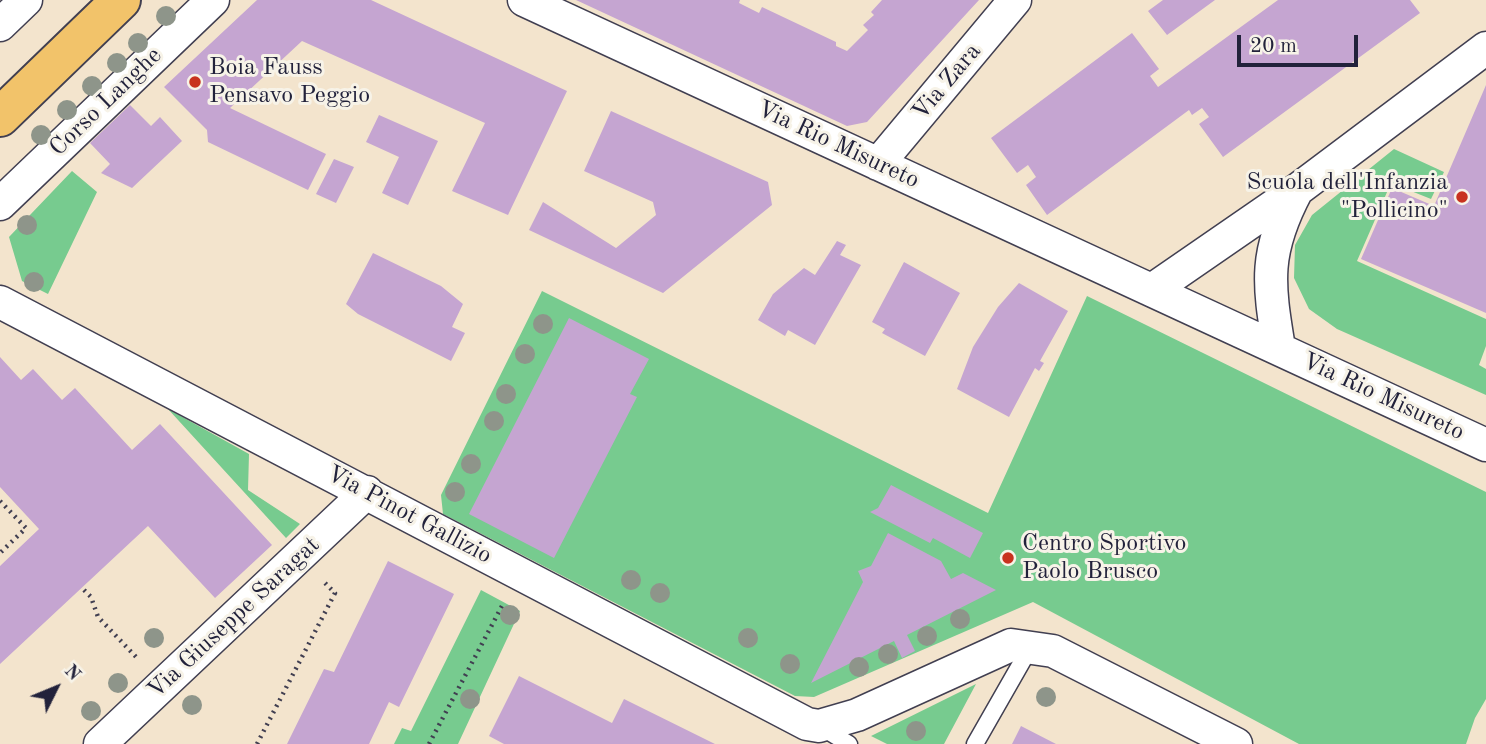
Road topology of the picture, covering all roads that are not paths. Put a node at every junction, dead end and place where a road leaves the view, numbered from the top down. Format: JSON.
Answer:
{"nodes":[{"id":1,"x":26,"y":0,"type":"edge"},
{"id":2,"x":121,"y":0,"type":"edge"},
{"id":3,"x":213,"y":0,"type":"edge"},
{"id":4,"x":524,"y":0,"type":"edge"},
{"id":5,"x":1015,"y":0,"type":"edge"},
{"id":6,"x":0,"y":25,"type":"edge"},
{"id":7,"x":1486,"y":48,"type":"edge"},
{"id":8,"x":0,"y":117,"type":"edge"},
{"id":9,"x":878,"y":164,"type":"junction"},
{"id":10,"x":1297,"y":190,"type":"junction"},
{"id":11,"x":0,"y":204,"type":"edge"},
{"id":12,"x":1153,"y":290,"type":"junction"},
{"id":13,"x":0,"y":302,"type":"edge"},
{"id":14,"x":1279,"y":348,"type":"junction"},
{"id":15,"x":1486,"y":445,"type":"edge"},
{"id":16,"x":368,"y":492,"type":"junction"},
{"id":17,"x":1031,"y":646,"type":"junction"},
{"id":18,"x":818,"y":726,"type":"junction"},
{"id":19,"x":100,"y":744,"type":"edge"},
{"id":20,"x":849,"y":744,"type":"edge"},
{"id":21,"x":975,"y":744,"type":"edge"},
{"id":22,"x":1236,"y":744,"type":"edge"}],
"edges":[{"from":1,"to":6,"type":"street"},
{"from":2,"to":8,"type":"main road"},
{"from":3,"to":11,"type":"street","name":"Corso Langhe"},
{"from":4,"to":9,"type":"street","name":"Via Rio Misureto"},
{"from":5,"to":9,"type":"street","name":"Via Zara"},
{"from":7,"to":10,"type":"street","name":"Via Rio Misureto"},
{"from":9,"to":12,"type":"street","name":"Via Rio Misureto"},
{"from":10,"to":12,"type":"street","name":"Via Rio Misureto"},
{"from":10,"to":14,"type":"street","name":"Via Rio Misureto"},
{"from":12,"to":14,"type":"street","name":"Via Rio Misureto"},
{"from":13,"to":16,"type":"street","name":"Via Pinot Gallizio"},
{"from":14,"to":15,"type":"street","name":"Via Rio Misureto"},
{"from":16,"to":18,"type":"street","name":"Via Pinot Gallizio"},
{"from":16,"to":19,"type":"street","name":"Via Giuseppe Saragat"},
{"from":17,"to":18,"type":"street"},
{"from":17,"to":21,"type":"lane"},
{"from":17,"to":22,"type":"street"},
{"from":18,"to":20,"type":"lane","name":"Via Pinot Gallizio"}]}
